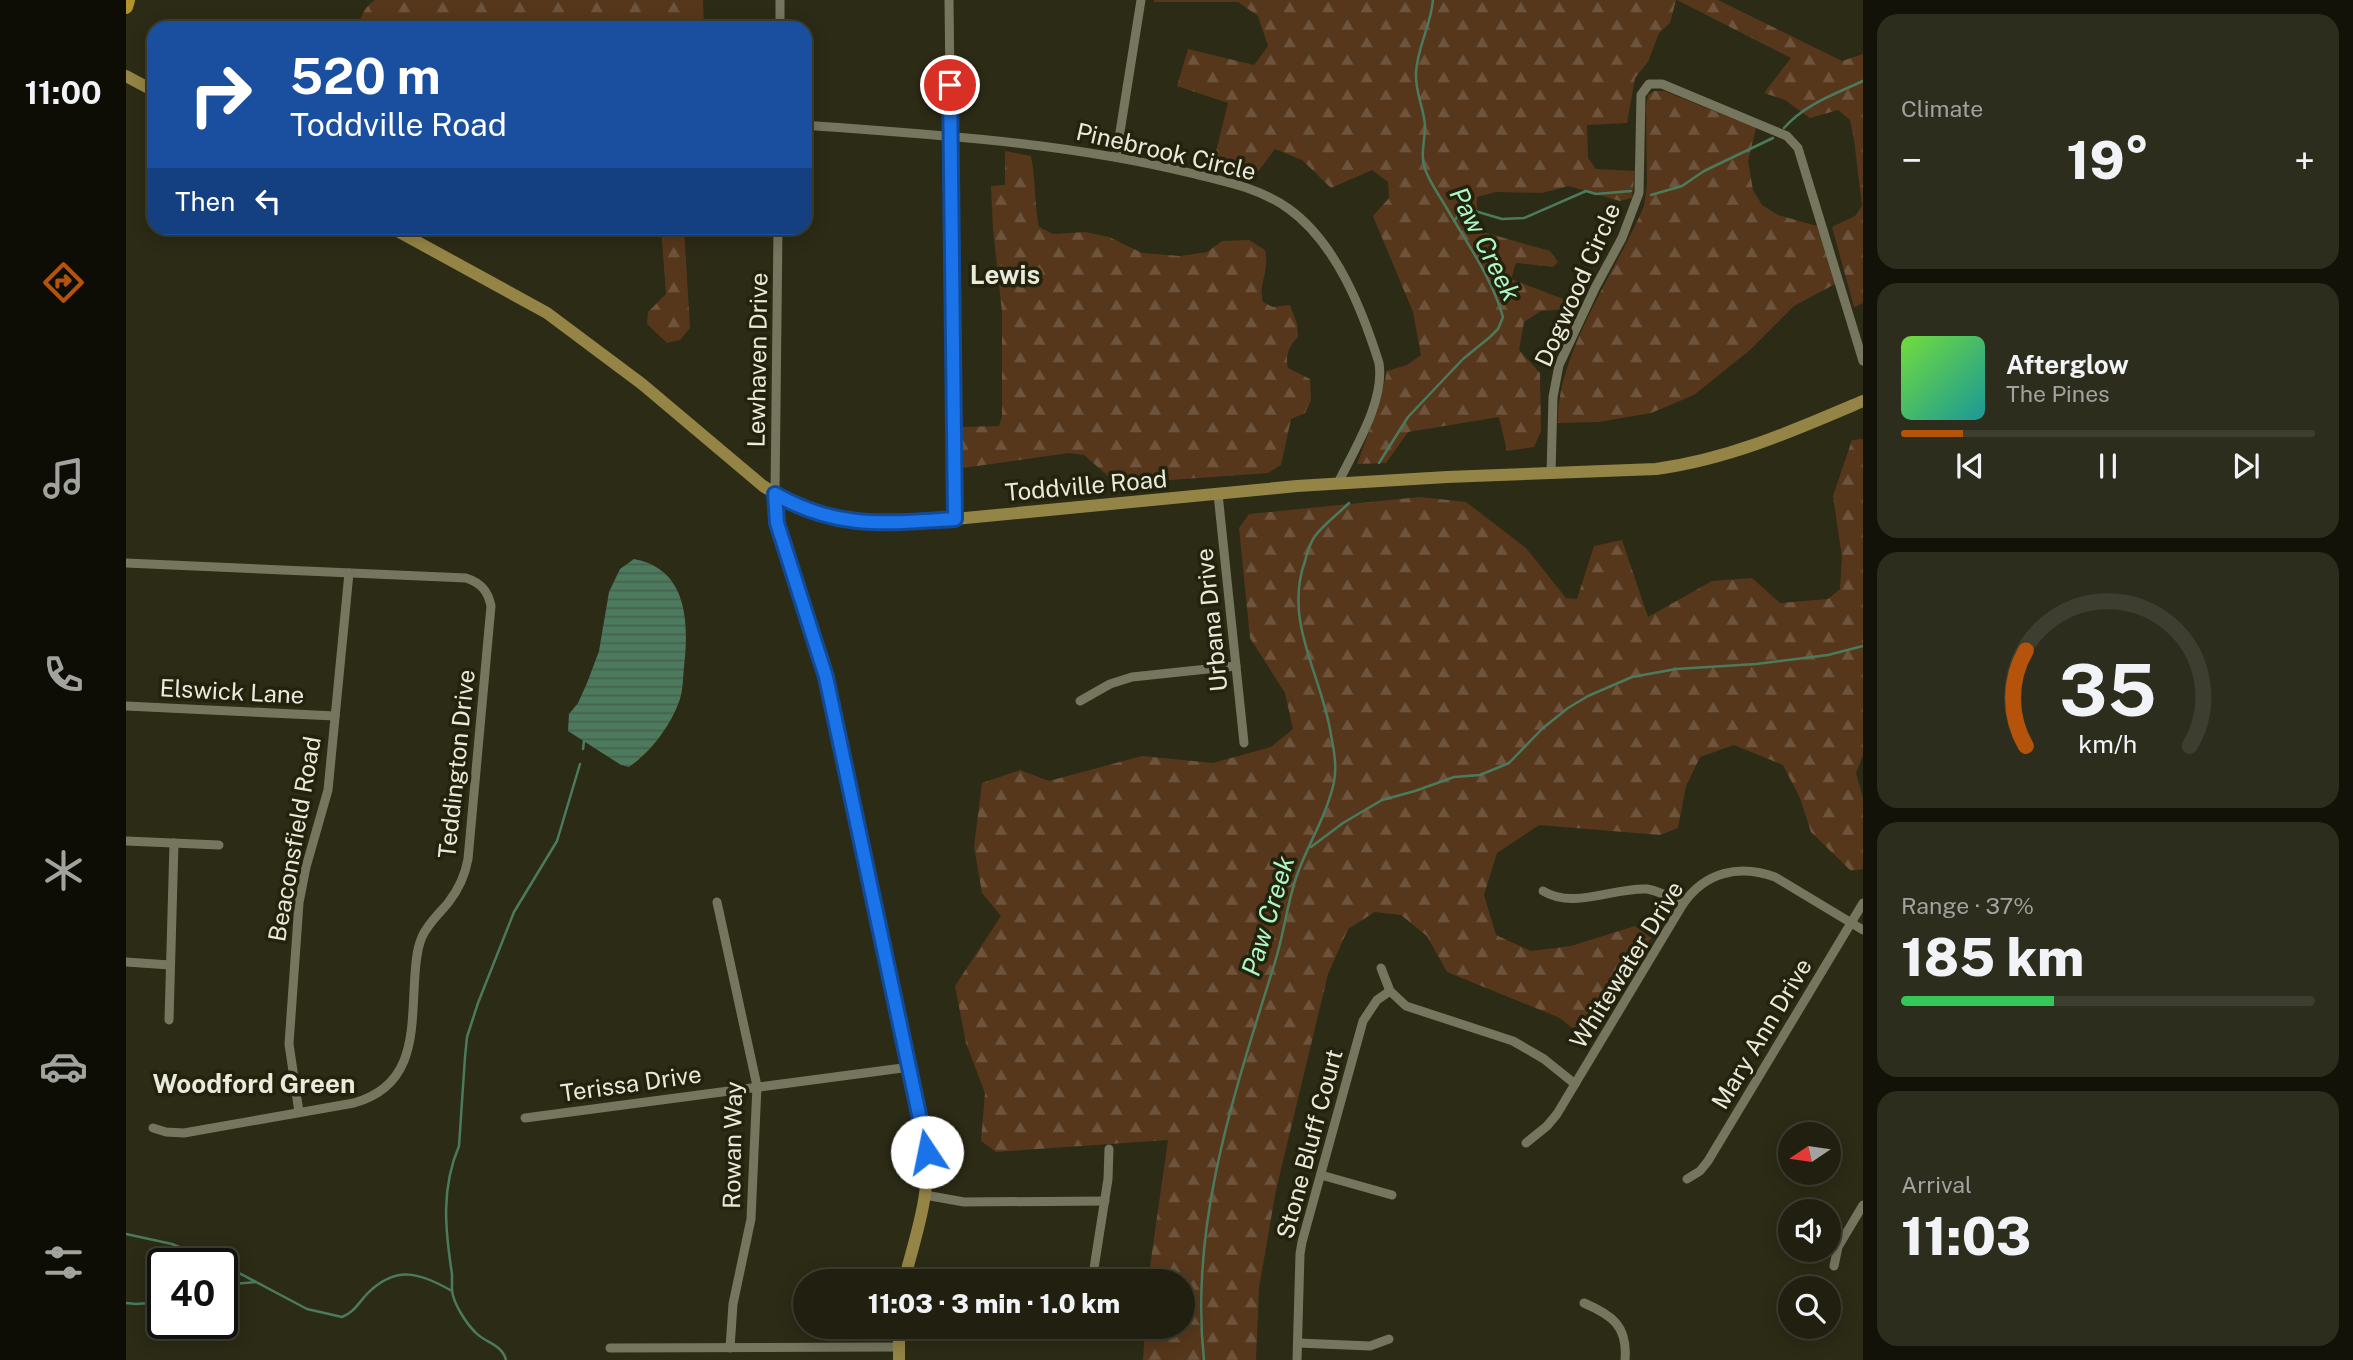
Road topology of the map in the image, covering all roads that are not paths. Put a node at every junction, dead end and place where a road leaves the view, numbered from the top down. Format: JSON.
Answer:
{"nodes":[{"id":1,"x":128,"y":0,"type":"edge"},
{"id":2,"x":780,"y":0,"type":"edge"},
{"id":3,"x":949,"y":0,"type":"edge"},
{"id":4,"x":1142,"y":0,"type":"edge"},
{"id":5,"x":126,"y":7,"type":"edge"},
{"id":6,"x":780,"y":21,"type":"edge"},
{"id":7,"x":126,"y":76,"type":"edge"},
{"id":8,"x":147,"y":87,"type":"edge"},
{"id":9,"x":812,"y":126,"type":"edge"},
{"id":10,"x":951,"y":136,"type":"junction"},
{"id":11,"x":1116,"y":157,"type":"junction"},
{"id":12,"x":405,"y":235,"type":"edge"},
{"id":13,"x":778,"y":235,"type":"edge"},
{"id":14,"x":1863,"y":361,"type":"edge"},
{"id":15,"x":1863,"y":401,"type":"edge"},
{"id":16,"x":1551,"y":474,"type":"junction"},
{"id":17,"x":1338,"y":483,"type":"junction"},
{"id":18,"x":775,"y":494,"type":"junction"},
{"id":19,"x":1218,"y":494,"type":"junction"},
{"id":20,"x":955,"y":519,"type":"junction"},
{"id":21,"x":126,"y":563,"type":"edge"},
{"id":22,"x":349,"y":573,"type":"junction"},
{"id":23,"x":1237,"y":666,"type":"junction"},
{"id":24,"x":1080,"y":701,"type":"dead end"},
{"id":25,"x":126,"y":706,"type":"edge"},
{"id":26,"x":335,"y":716,"type":"junction"},
{"id":27,"x":1244,"y":743,"type":"dead end"},
{"id":28,"x":126,"y":841,"type":"edge"},
{"id":29,"x":174,"y":844,"type":"junction"},
{"id":30,"x":219,"y":845,"type":"dead end"},
{"id":31,"x":1544,"y":891,"type":"dead end"},
{"id":32,"x":717,"y":902,"type":"dead end"},
{"id":33,"x":1683,"y":904,"type":"junction"},
{"id":34,"x":1863,"y":904,"type":"edge"},
{"id":35,"x":1851,"y":923,"type":"junction"},
{"id":36,"x":1863,"y":930,"type":"edge"},
{"id":37,"x":126,"y":962,"type":"edge"},
{"id":38,"x":170,"y":965,"type":"junction"},
{"id":39,"x":1381,"y":968,"type":"dead end"},
{"id":40,"x":1390,"y":990,"type":"junction"},
{"id":41,"x":169,"y":1020,"type":"dead end"},
{"id":42,"x":910,"y":1067,"type":"junction"},
{"id":43,"x":1575,"y":1084,"type":"junction"},
{"id":44,"x":757,"y":1086,"type":"junction"},
{"id":45,"x":299,"y":1112,"type":"junction"},
{"id":46,"x":525,"y":1118,"type":"dead end"},
{"id":47,"x":153,"y":1128,"type":"dead end"},
{"id":48,"x":1526,"y":1143,"type":"dead end"},
{"id":49,"x":1110,"y":1149,"type":"dead end"},
{"id":50,"x":1321,"y":1175,"type":"junction"},
{"id":51,"x":1688,"y":1179,"type":"dead end"},
{"id":52,"x":925,"y":1195,"type":"junction"},
{"id":53,"x":1392,"y":1195,"type":"dead end"},
{"id":54,"x":1105,"y":1200,"type":"junction"},
{"id":55,"x":1863,"y":1205,"type":"edge"},
{"id":56,"x":1834,"y":1266,"type":"dead end"},
{"id":57,"x":907,"y":1269,"type":"edge"},
{"id":58,"x":1094,"y":1269,"type":"edge"},
{"id":59,"x":1584,"y":1303,"type":"dead end"},
{"id":60,"x":1389,"y":1339,"type":"dead end"},
{"id":61,"x":1298,"y":1343,"type":"junction"},
{"id":62,"x":610,"y":1348,"type":"dead end"},
{"id":63,"x":730,"y":1348,"type":"junction"},
{"id":64,"x":899,"y":1354,"type":"edge"},
{"id":65,"x":1297,"y":1360,"type":"edge"},
{"id":66,"x":1625,"y":1360,"type":"edge"}],
"edges":[{"from":1,"to":5,"type":"main road"},
{"from":2,"to":6,"type":"street"},
{"from":3,"to":10,"type":"street"},
{"from":4,"to":11,"type":"street"},
{"from":7,"to":8,"type":"street"},
{"from":9,"to":10,"type":"street","name":"Pinebrook Circle"},
{"from":10,"to":11,"type":"street","name":"Pinebrook Circle"},
{"from":10,"to":20,"type":"street"},
{"from":11,"to":17,"type":"street","name":"Pinebrook Circle"},
{"from":12,"to":18,"type":"street","name":"Toddville Road"},
{"from":13,"to":18,"type":"street","name":"Lewhaven Drive"},
{"from":14,"to":16,"type":"street","name":"Dogwood Circle"},
{"from":15,"to":16,"type":"street","name":"Toddville Road"},
{"from":16,"to":17,"type":"street","name":"Toddville Road"},
{"from":17,"to":19,"type":"street","name":"Toddville Road"},
{"from":18,"to":20,"type":"street","name":"Toddville Road"},
{"from":18,"to":42,"type":"street"},
{"from":19,"to":20,"type":"street","name":"Toddville Road"},
{"from":19,"to":23,"type":"street","name":"Urbana Drive"},
{"from":21,"to":22,"type":"street","name":"Teddington Drive"},
{"from":22,"to":26,"type":"street","name":"Beaconsfield Road"},
{"from":22,"to":45,"type":"street","name":"Teddington Drive"},
{"from":23,"to":24,"type":"street"},
{"from":23,"to":27,"type":"street","name":"Urbana Drive"},
{"from":25,"to":26,"type":"street","name":"Elswick Lane"},
{"from":26,"to":45,"type":"street","name":"Beaconsfield Road"},
{"from":28,"to":29,"type":"street"},
{"from":29,"to":30,"type":"street"},
{"from":29,"to":38,"type":"street"},
{"from":31,"to":33,"type":"street"},
{"from":32,"to":44,"type":"street","name":"Rowan Way"},
{"from":33,"to":35,"type":"street","name":"Whitewater Drive"},
{"from":33,"to":43,"type":"street","name":"Whitewater Drive"},
{"from":34,"to":35,"type":"street","name":"Mary Ann Drive"},
{"from":35,"to":36,"type":"street","name":"Whitewater Drive"},
{"from":35,"to":51,"type":"street","name":"Mary Ann Drive"},
{"from":37,"to":38,"type":"street"},
{"from":38,"to":41,"type":"street"},
{"from":39,"to":40,"type":"street"},
{"from":40,"to":43,"type":"street"},
{"from":40,"to":50,"type":"street","name":"Stone Bluff Court"},
{"from":42,"to":44,"type":"street","name":"Terissa Drive"},
{"from":42,"to":52,"type":"street"},
{"from":43,"to":48,"type":"street","name":"Whitewater Drive"},
{"from":44,"to":46,"type":"street","name":"Terissa Drive"},
{"from":44,"to":63,"type":"street","name":"Rowan Way"},
{"from":45,"to":47,"type":"street","name":"Teddington Drive"},
{"from":49,"to":54,"type":"street"},
{"from":50,"to":53,"type":"street"},
{"from":50,"to":61,"type":"street","name":"Stone Bluff Court"},
{"from":52,"to":54,"type":"street"},
{"from":52,"to":57,"type":"street"},
{"from":54,"to":58,"type":"street"},
{"from":55,"to":56,"type":"street"},
{"from":59,"to":66,"type":"street"},
{"from":60,"to":61,"type":"street"},
{"from":61,"to":65,"type":"street","name":"Stone Bluff Court"},
{"from":62,"to":63,"type":"street"},
{"from":63,"to":64,"type":"street"}]}
